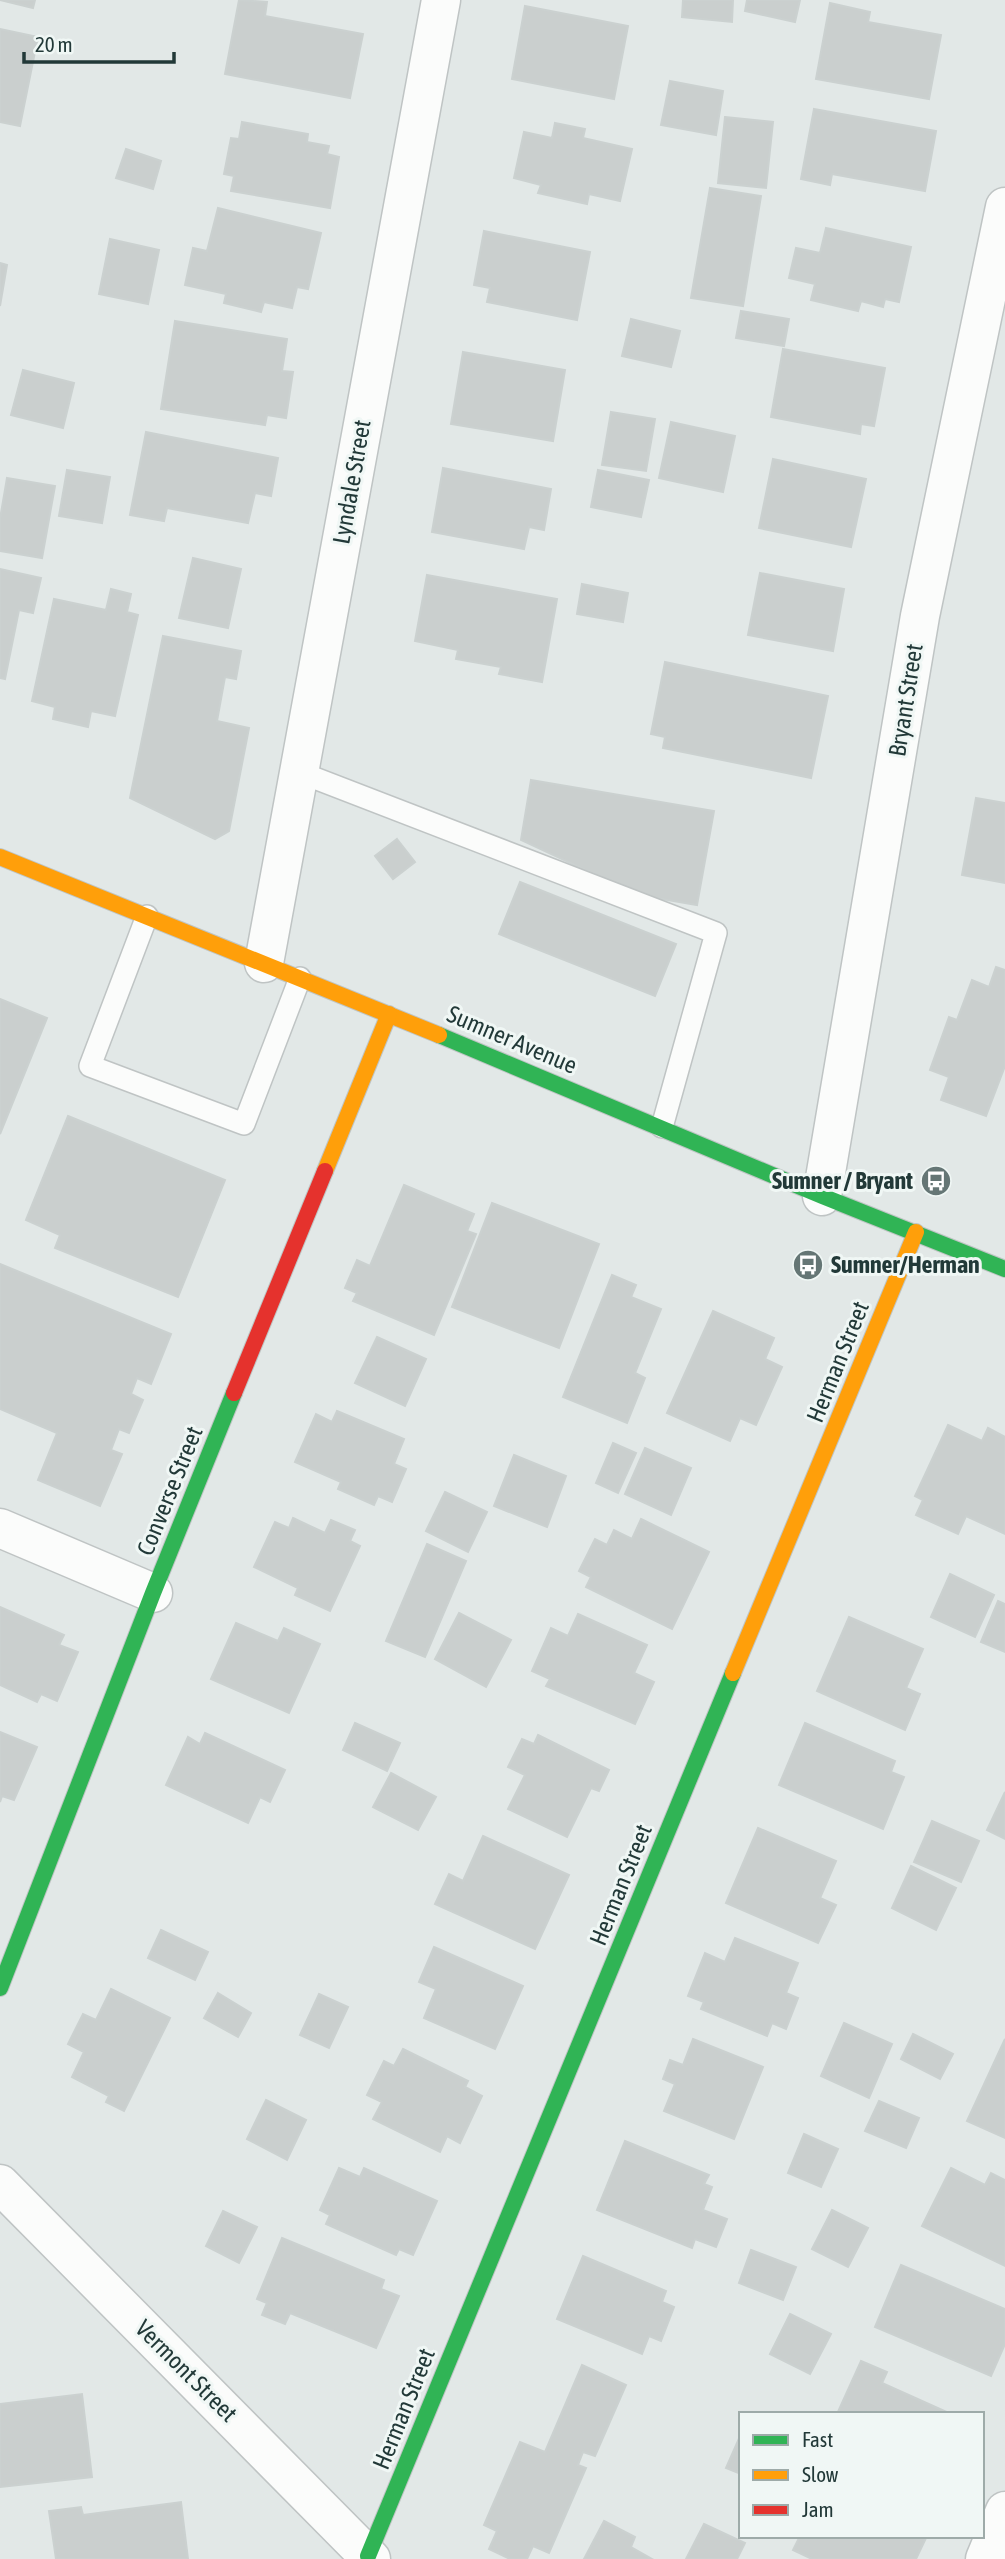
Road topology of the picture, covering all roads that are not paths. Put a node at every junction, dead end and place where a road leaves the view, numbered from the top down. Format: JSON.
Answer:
{"nodes":[{"id":1,"x":441,"y":0,"type":"edge"},
{"id":2,"x":1005,"y":207,"type":"edge"},
{"id":3,"x":299,"y":772,"type":"junction"},
{"id":4,"x":0,"y":857,"type":"edge"},
{"id":5,"x":147,"y":916,"type":"junction"},
{"id":6,"x":264,"y":963,"type":"junction"},
{"id":7,"x":300,"y":978,"type":"junction"},
{"id":8,"x":389,"y":1014,"type":"junction"},
{"id":9,"x":662,"y":1127,"type":"junction"},
{"id":10,"x":821,"y":1196,"type":"junction"},
{"id":11,"x":916,"y":1232,"type":"junction"},
{"id":12,"x":1005,"y":1269,"type":"edge"},
{"id":13,"x":0,"y":1528,"type":"edge"},
{"id":14,"x":153,"y":1593,"type":"junction"},
{"id":15,"x":0,"y":1988,"type":"edge"},
{"id":16,"x":0,"y":2183,"type":"edge"},
{"id":17,"x":1005,"y":2511,"type":"edge"},
{"id":18,"x":370,"y":2558,"type":"edge"},
{"id":19,"x":985,"y":2559,"type":"edge"}],
"edges":[{"from":1,"to":3,"type":"street","name":"Lyndale Street"},
{"from":2,"to":10,"type":"street","name":"Bryant Street"},
{"from":3,"to":6,"type":"street","name":"Lyndale Street"},
{"from":3,"to":9,"type":"lane"},
{"from":4,"to":5,"type":"street","name":"Sumner Avenue"},
{"from":5,"to":6,"type":"street","name":"Sumner Avenue"},
{"from":5,"to":7,"type":"lane"},
{"from":6,"to":7,"type":"street","name":"Sumner Avenue"},
{"from":7,"to":8,"type":"street","name":"Sumner Avenue"},
{"from":8,"to":9,"type":"street","name":"Sumner Avenue"},
{"from":8,"to":14,"type":"street","name":"Converse Street"},
{"from":9,"to":10,"type":"street","name":"Sumner Avenue"},
{"from":10,"to":11,"type":"street","name":"Sumner Avenue"},
{"from":11,"to":12,"type":"street","name":"Sumner Avenue"},
{"from":11,"to":18,"type":"street","name":"Herman Street"},
{"from":13,"to":14,"type":"street"},
{"from":14,"to":15,"type":"street","name":"Converse Street"},
{"from":16,"to":18,"type":"street","name":"Vermont Street"},
{"from":17,"to":19,"type":"street"}]}
